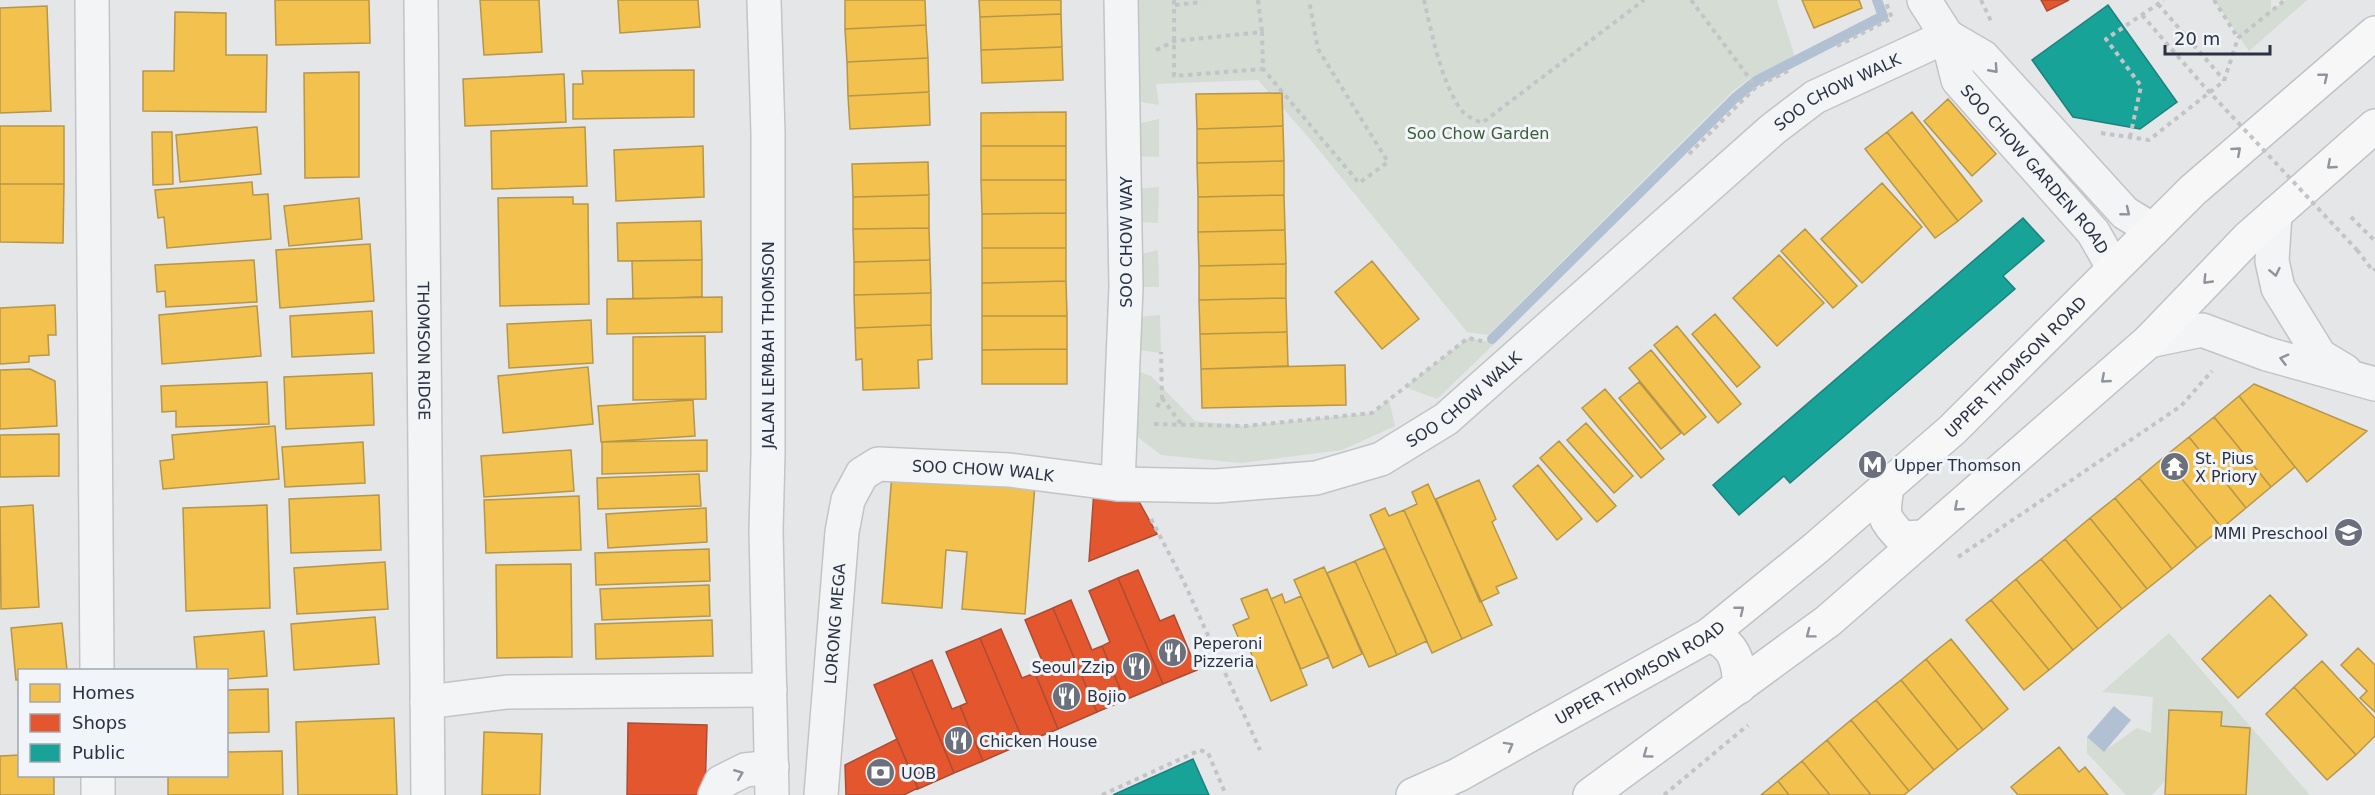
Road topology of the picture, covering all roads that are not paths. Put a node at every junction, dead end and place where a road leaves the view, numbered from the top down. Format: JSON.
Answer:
{"nodes":[{"id":1,"x":92,"y":0,"type":"edge"},
{"id":2,"x":421,"y":0,"type":"edge"},
{"id":3,"x":764,"y":0,"type":"edge"},
{"id":4,"x":1121,"y":0,"type":"edge"},
{"id":5,"x":1924,"y":0,"type":"edge"},
{"id":6,"x":2375,"y":33,"type":"edge"},
{"id":7,"x":1947,"y":36,"type":"junction"},
{"id":8,"x":2375,"y":126,"type":"edge"},
{"id":9,"x":2275,"y":214,"type":"junction"},
{"id":10,"x":2153,"y":230,"type":"junction"},
{"id":11,"x":2114,"y":267,"type":"junction"},
{"id":12,"x":2149,"y":341,"type":"junction"},
{"id":13,"x":2368,"y":382,"type":"edge"},
{"id":14,"x":878,"y":464,"type":"joint"},
{"id":15,"x":1125,"y":484,"type":"junction"},
{"id":16,"x":1887,"y":487,"type":"junction"},
{"id":17,"x":1923,"y":537,"type":"junction"},
{"id":18,"x":1709,"y":635,"type":"junction"},
{"id":19,"x":97,"y":669,"type":"edge"},
{"id":20,"x":1739,"y":687,"type":"junction"},
{"id":21,"x":770,"y":690,"type":"junction"},
{"id":22,"x":427,"y":702,"type":"junction"},
{"id":23,"x":98,"y":777,"type":"edge"},
{"id":24,"x":772,"y":781,"type":"edge"},
{"id":25,"x":98,"y":795,"type":"edge"},
{"id":26,"x":428,"y":795,"type":"edge"},
{"id":27,"x":715,"y":795,"type":"edge"},
{"id":28,"x":820,"y":795,"type":"edge"},
{"id":29,"x":1413,"y":795,"type":"edge"},
{"id":30,"x":1590,"y":795,"type":"edge"}],
"edges":[{"from":1,"to":19,"type":"street"},
{"from":2,"to":22,"type":"street","name":"THOMSON RIDGE"},
{"from":3,"to":21,"type":"street","name":"JALAN LEMBAH THOMSON"},
{"from":4,"to":15,"type":"street","name":"SOO CHOW WAY"},
{"from":5,"to":7,"type":"street","name":"SOO CHOW GARDEN ROAD"},
{"from":10,"to":6,"type":"main road","name":"UPPER THOMSON ROAD","one_way":true},
{"from":7,"to":10,"type":"street","name":"SOO CHOW GARDEN ROAD","one_way":true},
{"from":7,"to":11,"type":"street","name":"SOO CHOW GARDEN ROAD"},
{"from":7,"to":15,"type":"street","name":"SOO CHOW WALK"},
{"from":8,"to":9,"type":"main road","one_way":true},
{"from":9,"to":12,"type":"main road","one_way":true},
{"from":9,"to":13,"type":"street","one_way":true},
{"from":10,"to":11,"type":"main road","name":"UPPER THOMSON ROAD"},
{"from":11,"to":16,"type":"main road","name":"UPPER THOMSON ROAD"},
{"from":13,"to":12,"type":"street","one_way":true},
{"from":12,"to":17,"type":"main road","one_way":true},
{"from":14,"to":15,"type":"street","name":"SOO CHOW WALK"},
{"from":14,"to":28,"type":"street","name":"LORONG MEGA"},
{"from":16,"to":17,"type":"main road"},
{"from":18,"to":16,"type":"main road","name":"UPPER THOMSON ROAD","one_way":true},
{"from":17,"to":20,"type":"main road","one_way":true},
{"from":18,"to":20,"type":"main road"},
{"from":29,"to":18,"type":"main road","name":"UPPER THOMSON ROAD","one_way":true},
{"from":20,"to":30,"type":"main road","one_way":true},
{"from":21,"to":22,"type":"street"},
{"from":21,"to":24,"type":"street"},
{"from":22,"to":26,"type":"street","name":"THOMSON RIDGE"},
{"from":23,"to":25,"type":"street"},
{"from":27,"to":24,"type":"street","one_way":true}]}
